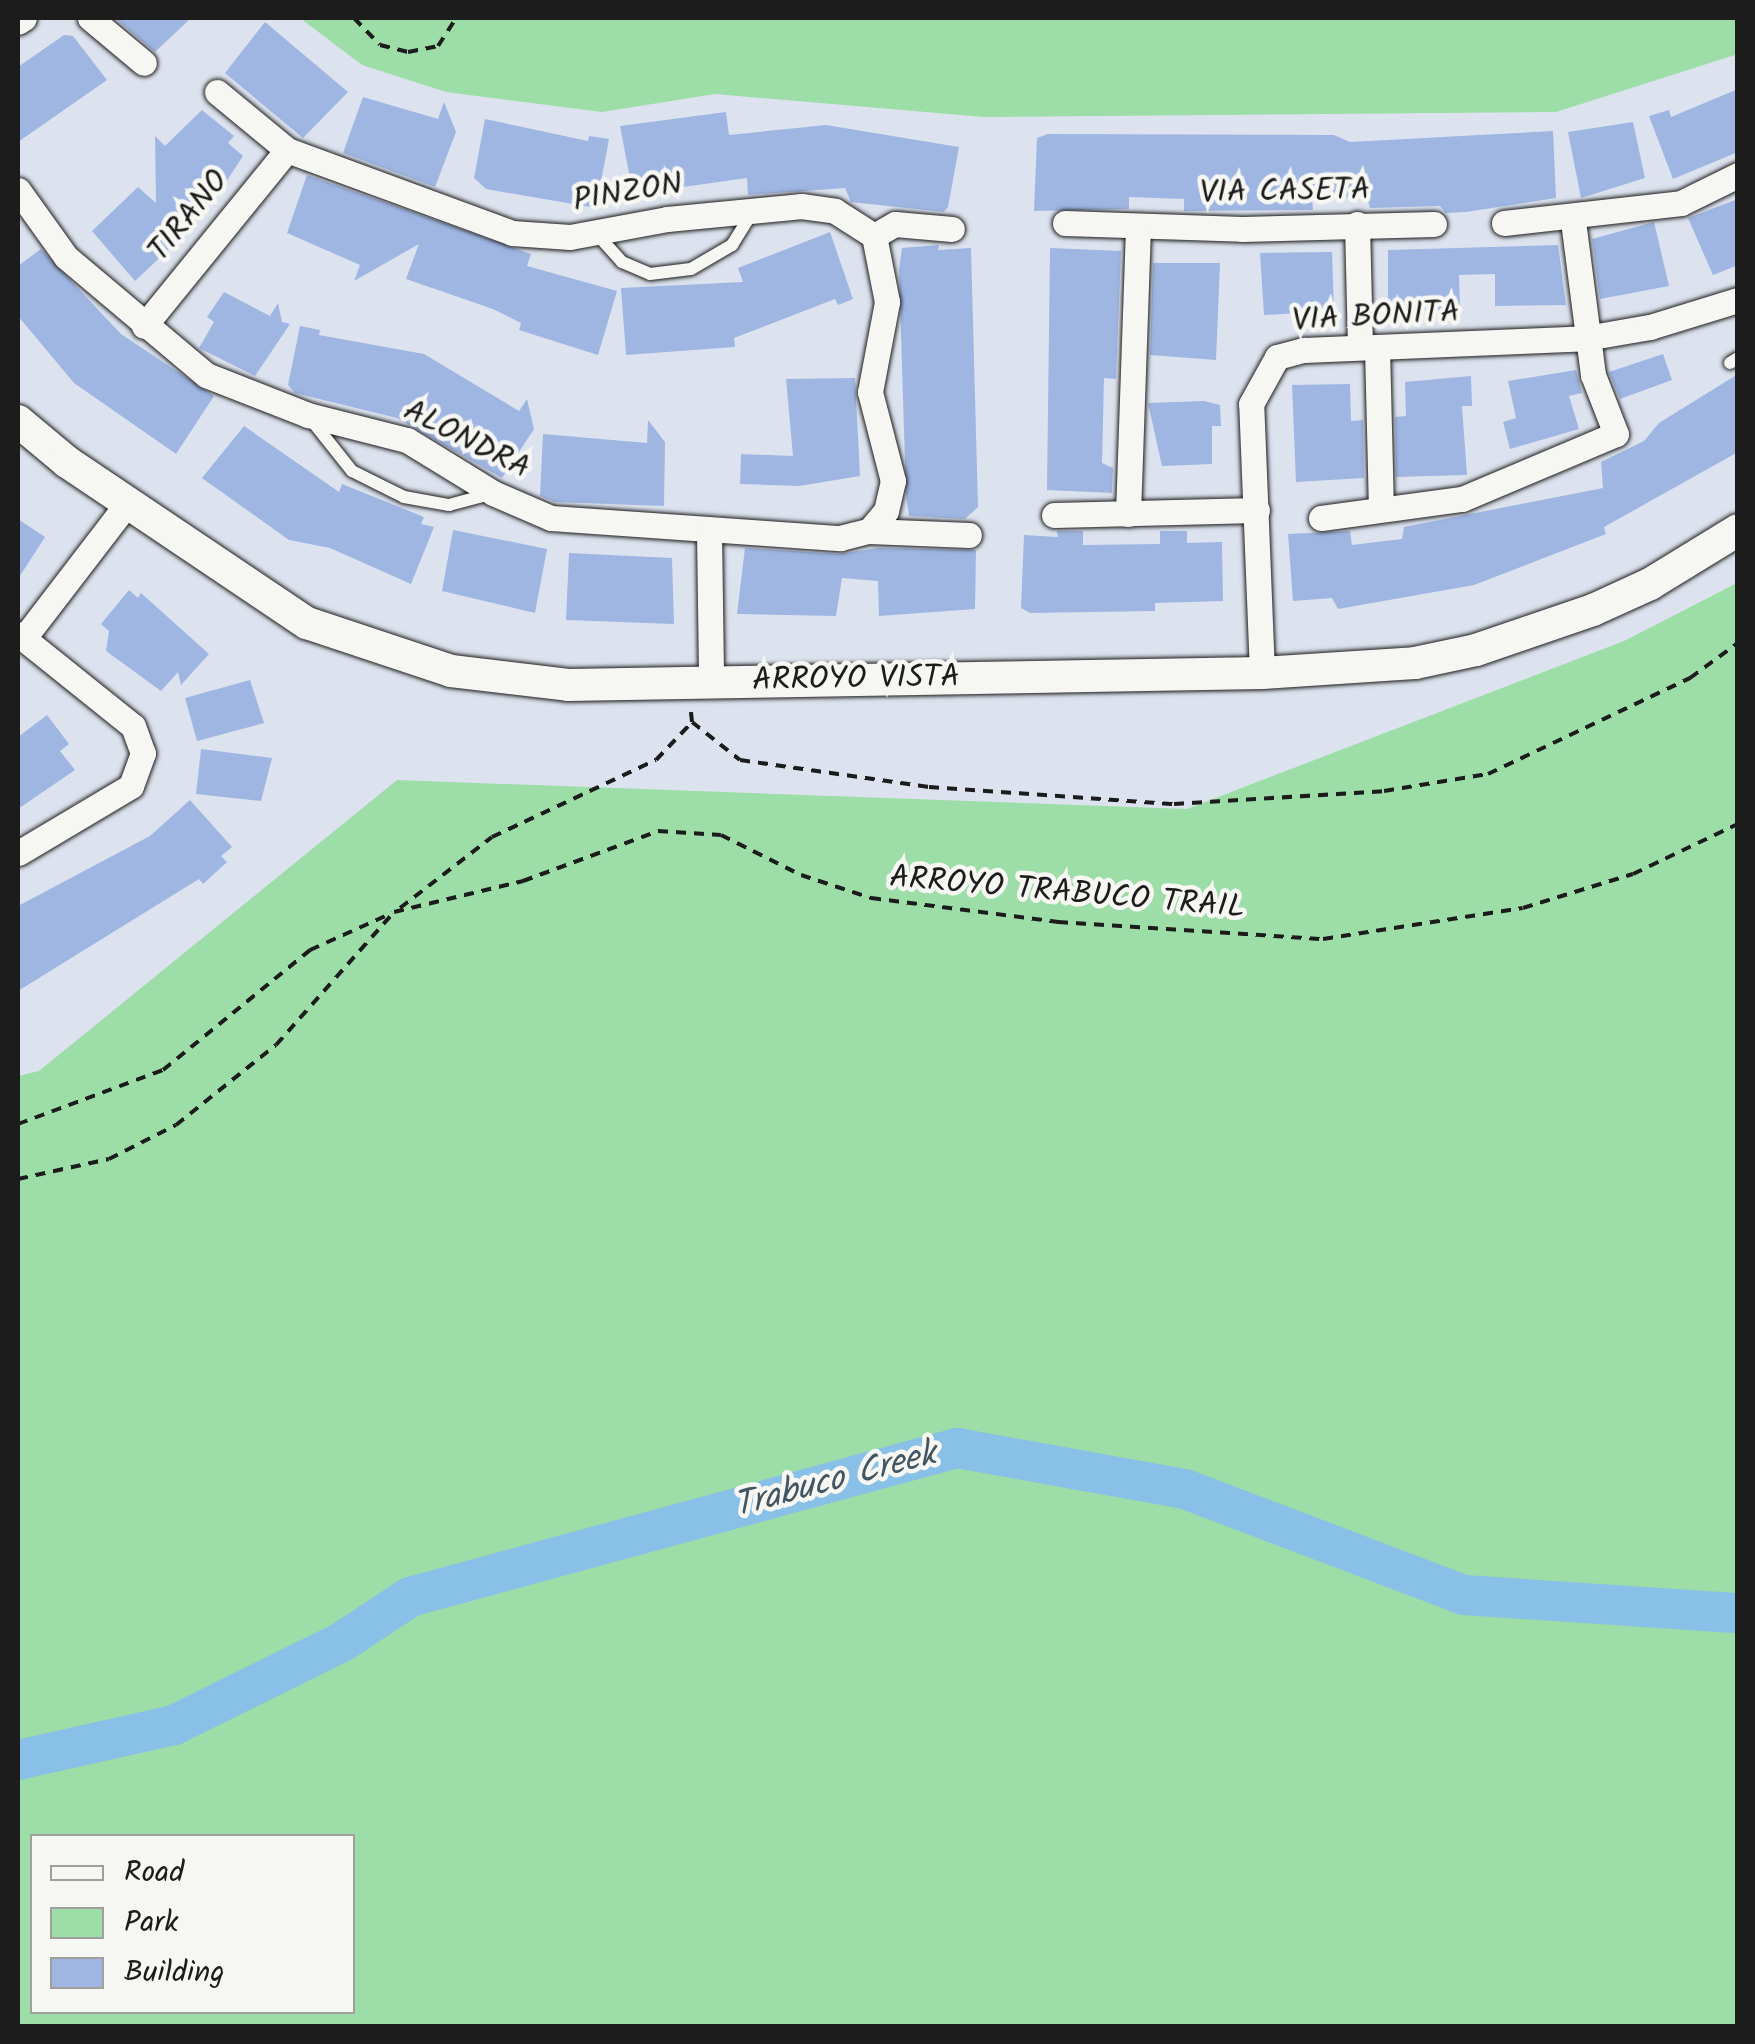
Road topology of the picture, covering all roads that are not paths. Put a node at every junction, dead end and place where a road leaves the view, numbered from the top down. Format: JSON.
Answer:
{"nodes":[{"id":1,"x":24,"y":18,"type":"edge"},
{"id":2,"x":90,"y":18,"type":"edge"},
{"id":3,"x":18,"y":22,"type":"edge"},
{"id":4,"x":144,"y":63,"type":"dead end"},
{"id":5,"x":218,"y":92,"type":"dead end"},
{"id":6,"x":287,"y":150,"type":"junction"},
{"id":7,"x":1738,"y":174,"type":"edge"},
{"id":8,"x":22,"y":206,"type":"edge"},
{"id":9,"x":754,"y":210,"type":"junction"},
{"id":10,"x":1572,"y":220,"type":"junction"},
{"id":11,"x":1504,"y":222,"type":"dead end"},
{"id":12,"x":1065,"y":223,"type":"dead end"},
{"id":13,"x":1358,"y":224,"type":"junction"},
{"id":14,"x":1434,"y":224,"type":"dead end"},
{"id":15,"x":1138,"y":227,"type":"junction"},
{"id":16,"x":952,"y":230,"type":"dead end"},
{"id":17,"x":595,"y":232,"type":"junction"},
{"id":18,"x":874,"y":236,"type":"junction"},
{"id":19,"x":1738,"y":300,"type":"edge"},
{"id":20,"x":144,"y":326,"type":"junction"},
{"id":21,"x":1586,"y":338,"type":"junction"},
{"id":22,"x":1368,"y":347,"type":"junction"},
{"id":23,"x":308,"y":416,"type":"junction"},
{"id":24,"x":18,"y":420,"type":"edge"},
{"id":25,"x":493,"y":493,"type":"junction"},
{"id":26,"x":127,"y":504,"type":"junction"},
{"id":27,"x":1382,"y":509,"type":"junction"},
{"id":28,"x":1257,"y":510,"type":"junction"},
{"id":29,"x":1128,"y":514,"type":"junction"},
{"id":30,"x":1054,"y":515,"type":"dead end"},
{"id":31,"x":1321,"y":518,"type":"dead end"},
{"id":32,"x":1738,"y":530,"type":"edge"},
{"id":33,"x":709,"y":531,"type":"junction"},
{"id":34,"x":869,"y":532,"type":"junction"},
{"id":35,"x":969,"y":534,"type":"dead end"},
{"id":36,"x":21,"y":636,"type":"edge"},
{"id":37,"x":1262,"y":673,"type":"junction"},
{"id":38,"x":700,"y":683,"type":"junction"},
{"id":39,"x":18,"y":853,"type":"edge"}],
"edges":[{"from":1,"to":3,"type":"street"},
{"from":2,"to":4,"type":"street"},
{"from":5,"to":6,"type":"street","name":"PINZON"},
{"from":6,"to":17,"type":"street","name":"PINZON"},
{"from":6,"to":20,"type":"street","name":"TIRANO"},
{"from":7,"to":10,"type":"street"},
{"from":8,"to":20,"type":"street","name":"ALONDRA"},
{"from":9,"to":17,"type":"street","name":"PINZON"},
{"from":9,"to":17,"type":"lane"},
{"from":9,"to":18,"type":"street","name":"PINZON"},
{"from":10,"to":11,"type":"street"},
{"from":10,"to":21,"type":"street"},
{"from":12,"to":15,"type":"street","name":"VIA CASETA"},
{"from":13,"to":14,"type":"street","name":"VIA CASETA"},
{"from":13,"to":15,"type":"street","name":"VIA CASETA"},
{"from":13,"to":22,"type":"street"},
{"from":15,"to":29,"type":"street"},
{"from":16,"to":18,"type":"street"},
{"from":18,"to":34,"type":"street"},
{"from":19,"to":21,"type":"street","name":"VIA BONITA"},
{"from":20,"to":23,"type":"street","name":"ALONDRA"},
{"from":21,"to":22,"type":"street","name":"VIA BONITA"},
{"from":21,"to":27,"type":"street"},
{"from":22,"to":27,"type":"street"},
{"from":22,"to":28,"type":"street","name":"VIA BONITA"},
{"from":23,"to":25,"type":"street","name":"ALONDRA"},
{"from":23,"to":25,"type":"lane"},
{"from":24,"to":26,"type":"street","name":"ARROYO VISTA"},
{"from":25,"to":33,"type":"street","name":"ALONDRA"},
{"from":26,"to":36,"type":"street"},
{"from":26,"to":38,"type":"street","name":"ARROYO VISTA"},
{"from":27,"to":31,"type":"street"},
{"from":28,"to":29,"type":"street"},
{"from":28,"to":37,"type":"street","name":"VIA BONITA"},
{"from":29,"to":30,"type":"street"},
{"from":32,"to":37,"type":"street","name":"ARROYO VISTA"},
{"from":33,"to":34,"type":"street","name":"ALONDRA"},
{"from":33,"to":38,"type":"street"},
{"from":34,"to":35,"type":"street","name":"ALONDRA"},
{"from":36,"to":39,"type":"street"},
{"from":37,"to":38,"type":"street","name":"ARROYO VISTA"}]}
